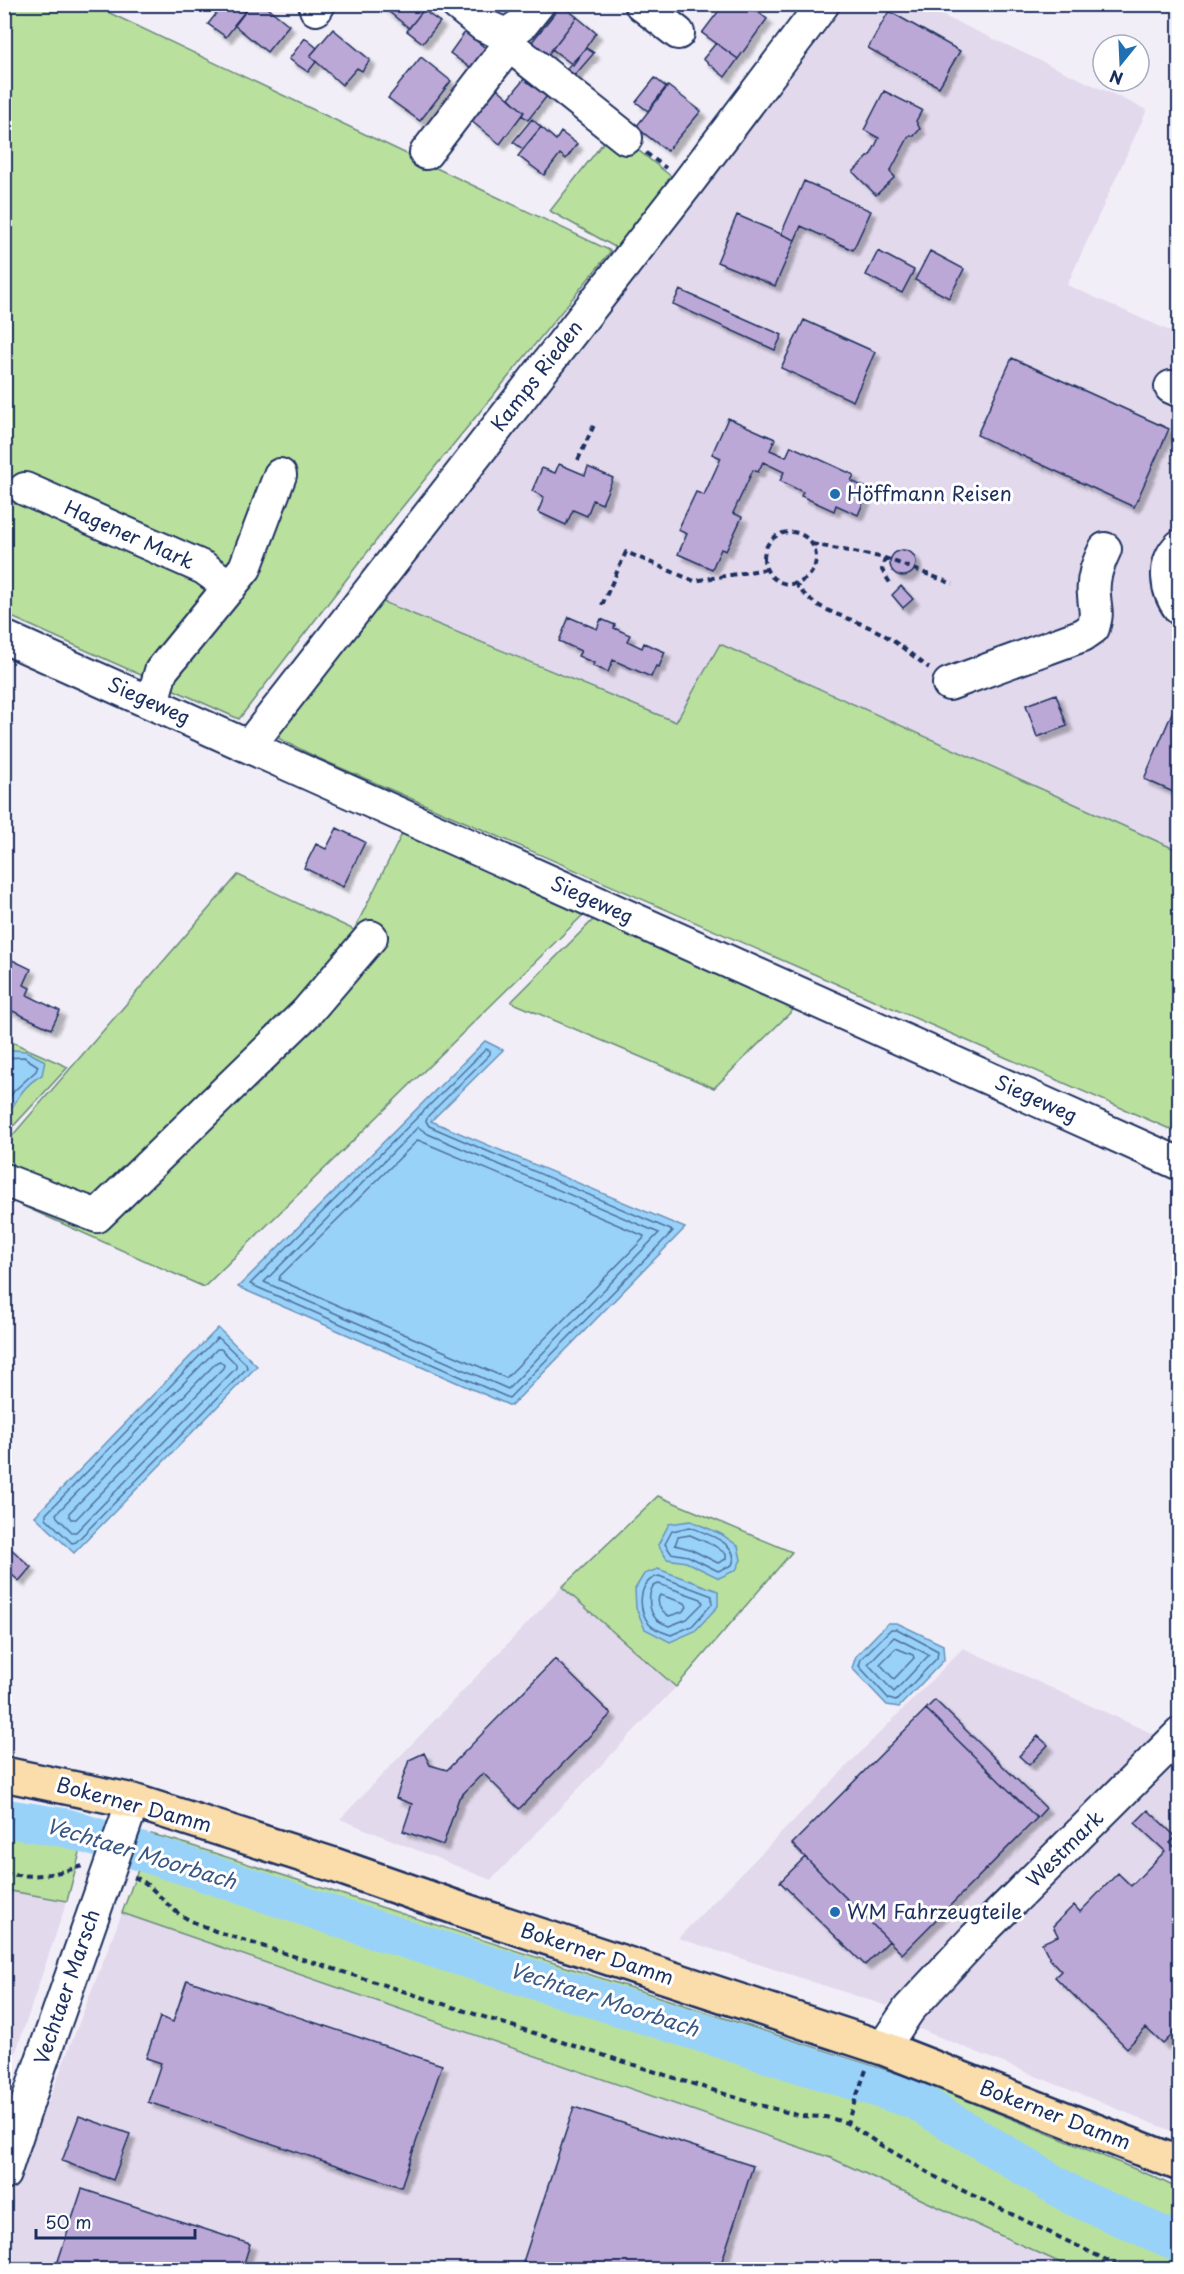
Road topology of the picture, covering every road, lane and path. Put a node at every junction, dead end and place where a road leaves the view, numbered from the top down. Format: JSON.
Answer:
{"nodes":[{"id":1,"x":457,"y":4,"type":"edge"},
{"id":2,"x":538,"y":4,"type":"edge"},
{"id":3,"x":641,"y":4,"type":"edge"},
{"id":4,"x":823,"y":4,"type":"edge"},
{"id":5,"x":678,"y":33,"type":"dead end"},
{"id":6,"x":508,"y":40,"type":"junction"},
{"id":7,"x":626,"y":138,"type":"joint"},
{"id":8,"x":426,"y":153,"type":"dead end"},
{"id":9,"x":687,"y":184,"type":"junction"},
{"id":10,"x":594,"y":425,"type":"dead end"},
{"id":11,"x":578,"y":460,"type":"dead end"},
{"id":12,"x":280,"y":475,"type":"dead end"},
{"id":13,"x":25,"y":489,"type":"dead end"},
{"id":14,"x":812,"y":544,"type":"junction"},
{"id":15,"x":1179,"y":546,"type":"edge"},
{"id":16,"x":1105,"y":549,"type":"dead end"},
{"id":17,"x":885,"y":558,"type":"junction"},
{"id":18,"x":767,"y":569,"type":"junction"},
{"id":19,"x":795,"y":583,"type":"junction"},
{"id":20,"x":890,"y":583,"type":"dead end"},
{"id":21,"x":953,"y":584,"type":"dead end"},
{"id":22,"x":230,"y":587,"type":"junction"},
{"id":23,"x":602,"y":605,"type":"dead end"},
{"id":24,"x":1179,"y":609,"type":"edge"},
{"id":25,"x":4,"y":637,"type":"edge"},
{"id":26,"x":949,"y":684,"type":"joint"},
{"id":27,"x":152,"y":702,"type":"junction"},
{"id":28,"x":249,"y":746,"type":"junction"},
{"id":29,"x":371,"y":937,"type":"dead end"},
{"id":30,"x":1179,"y":1164,"type":"edge"},
{"id":31,"x":4,"y":1180,"type":"edge"},
{"id":32,"x":1179,"y":1734,"type":"edge"},
{"id":33,"x":4,"y":1774,"type":"edge"},
{"id":34,"x":127,"y":1815,"type":"junction"},
{"id":35,"x":109,"y":1869,"type":"junction"},
{"id":36,"x":4,"y":1874,"type":"edge"},
{"id":37,"x":875,"y":2056,"type":"junction"},
{"id":38,"x":847,"y":2123,"type":"junction"},
{"id":39,"x":1179,"y":2163,"type":"edge"},
{"id":40,"x":4,"y":2175,"type":"edge"},
{"id":41,"x":1127,"y":2270,"type":"edge"}],
"edges":[{"from":1,"to":6,"type":"street"},
{"from":2,"to":6,"type":"street"},
{"from":3,"to":5,"type":"street"},
{"from":4,"to":9,"type":"street","name":"Kamps Rieden"},
{"from":6,"to":7,"type":"street"},
{"from":6,"to":8,"type":"street"},
{"from":7,"to":9,"type":"path"},
{"from":9,"to":28,"type":"street","name":"Kamps Rieden"},
{"from":10,"to":11,"type":"path"},
{"from":12,"to":22,"type":"street"},
{"from":13,"to":22,"type":"street","name":"Hagener Mark"},
{"from":14,"to":17,"type":"path"},
{"from":14,"to":18,"type":"path"},
{"from":14,"to":19,"type":"path"},
{"from":15,"to":24,"type":"street"},
{"from":16,"to":26,"type":"street"},
{"from":17,"to":20,"type":"path"},
{"from":17,"to":21,"type":"path"},
{"from":18,"to":19,"type":"path"},
{"from":18,"to":23,"type":"path"},
{"from":19,"to":26,"type":"path"},
{"from":22,"to":27,"type":"street"},
{"from":25,"to":27,"type":"street","name":"Siegeweg"},
{"from":27,"to":28,"type":"street","name":"Siegeweg"},
{"from":28,"to":30,"type":"street","name":"Siegeweg"},
{"from":29,"to":31,"type":"street"},
{"from":32,"to":37,"type":"street","name":"Westmark"},
{"from":33,"to":34,"type":"main road","name":"Bokerner Damm"},
{"from":34,"to":35,"type":"street","name":"Vechtaer Marsch"},
{"from":34,"to":37,"type":"main road","name":"Bokerner Damm"},
{"from":35,"to":36,"type":"path"},
{"from":35,"to":38,"type":"path"},
{"from":35,"to":40,"type":"street","name":"Vechtaer Marsch"},
{"from":37,"to":38,"type":"path"},
{"from":37,"to":39,"type":"main road","name":"Bokerner Damm"},
{"from":38,"to":41,"type":"path"}]}
